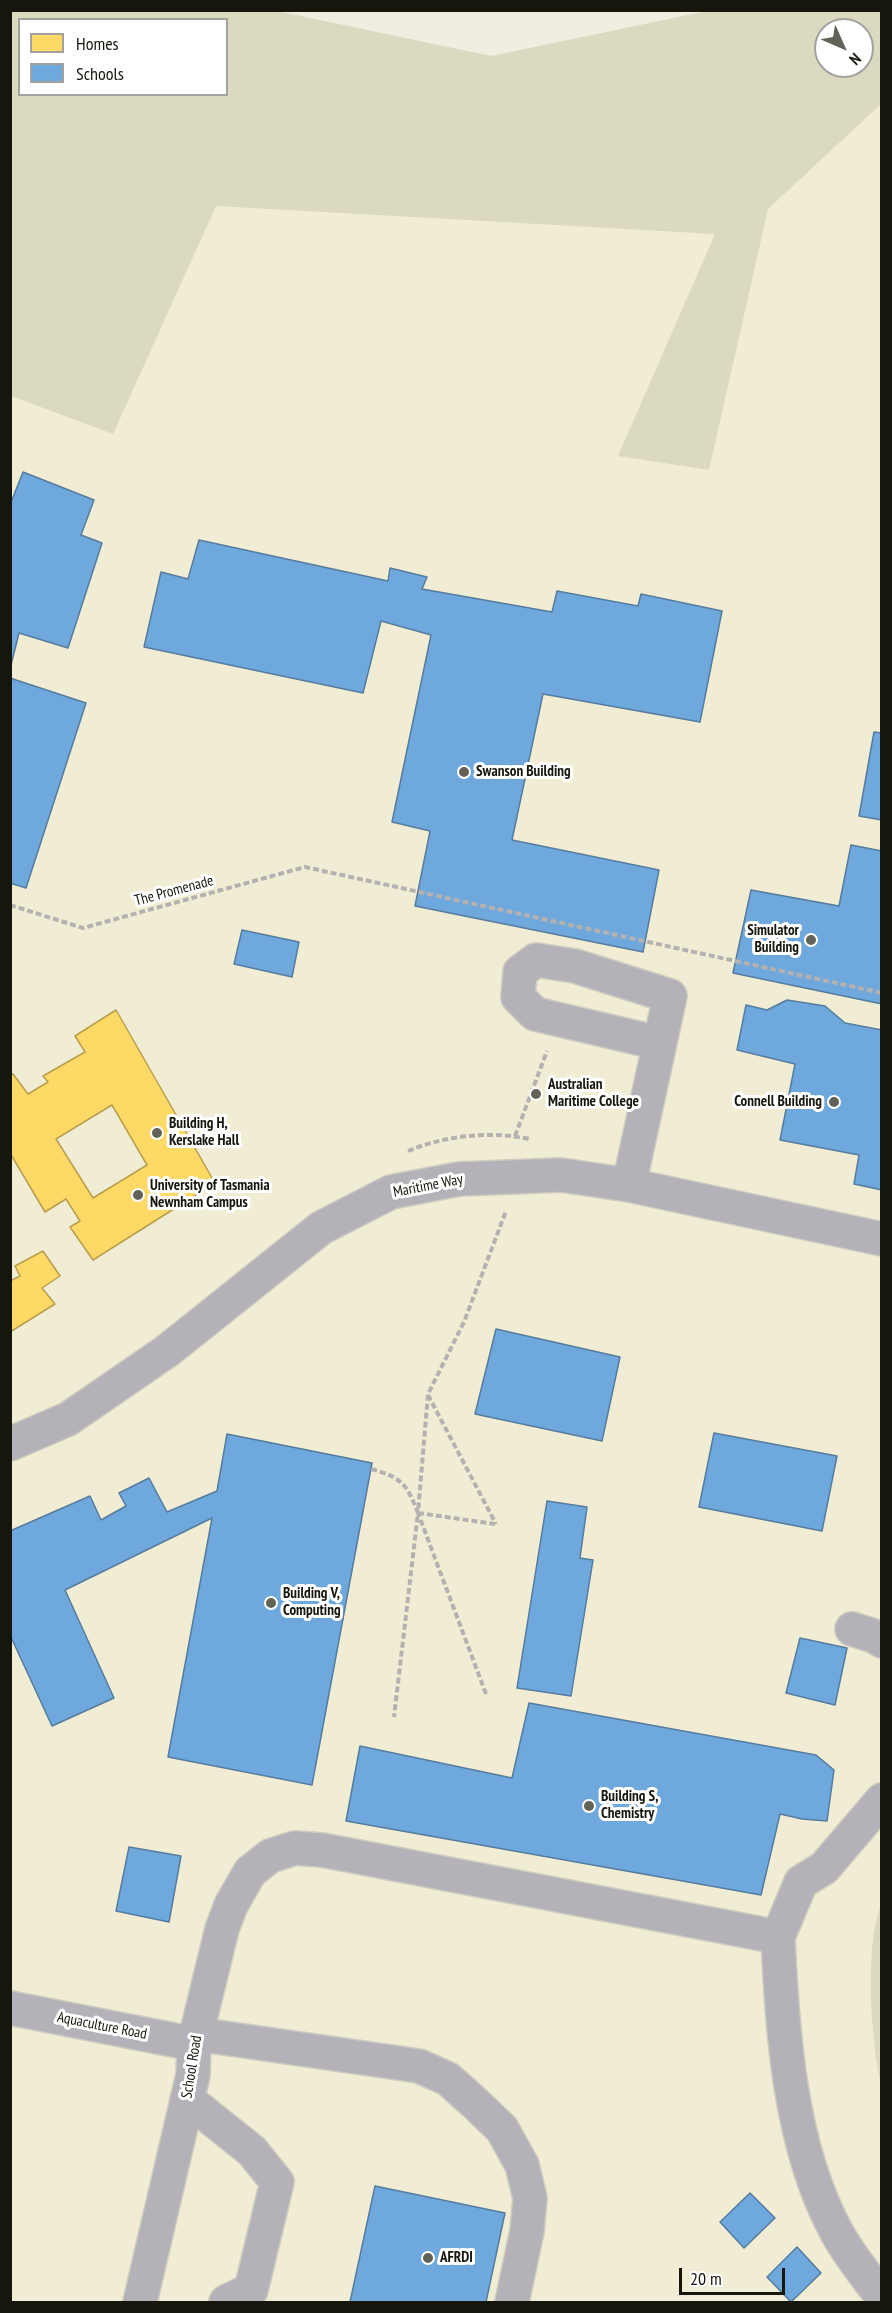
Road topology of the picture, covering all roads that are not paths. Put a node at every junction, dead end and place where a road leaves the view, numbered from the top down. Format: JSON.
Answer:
{"nodes":[{"id":1,"x":659,"y":1043,"type":"dead end"},
{"id":2,"x":629,"y":1185,"type":"junction"},
{"id":3,"x":882,"y":1239,"type":"edge"},
{"id":4,"x":10,"y":1444,"type":"edge"},
{"id":5,"x":882,"y":1800,"type":"edge"},
{"id":6,"x":778,"y":1937,"type":"junction"},
{"id":7,"x":10,"y":2008,"type":"edge"},
{"id":8,"x":195,"y":2039,"type":"junction"},
{"id":9,"x":187,"y":2099,"type":"junction"},
{"id":10,"x":882,"y":2297,"type":"edge"},
{"id":11,"x":140,"y":2302,"type":"edge"},
{"id":12,"x":226,"y":2302,"type":"edge"},
{"id":13,"x":512,"y":2302,"type":"edge"}],
"edges":[{"from":1,"to":2,"type":"street"},
{"from":2,"to":3,"type":"street","name":"Maritime Way"},
{"from":2,"to":4,"type":"street","name":"Maritime Way"},
{"from":5,"to":6,"type":"street"},
{"from":6,"to":8,"type":"street","name":"School Road"},
{"from":6,"to":10,"type":"street"},
{"from":7,"to":8,"type":"street","name":"Aquaculture Road"},
{"from":8,"to":9,"type":"street","name":"School Road"},
{"from":8,"to":13,"type":"street","name":"Aquaculture Road"},
{"from":9,"to":11,"type":"street","name":"School Road"},
{"from":9,"to":12,"type":"street"}]}
